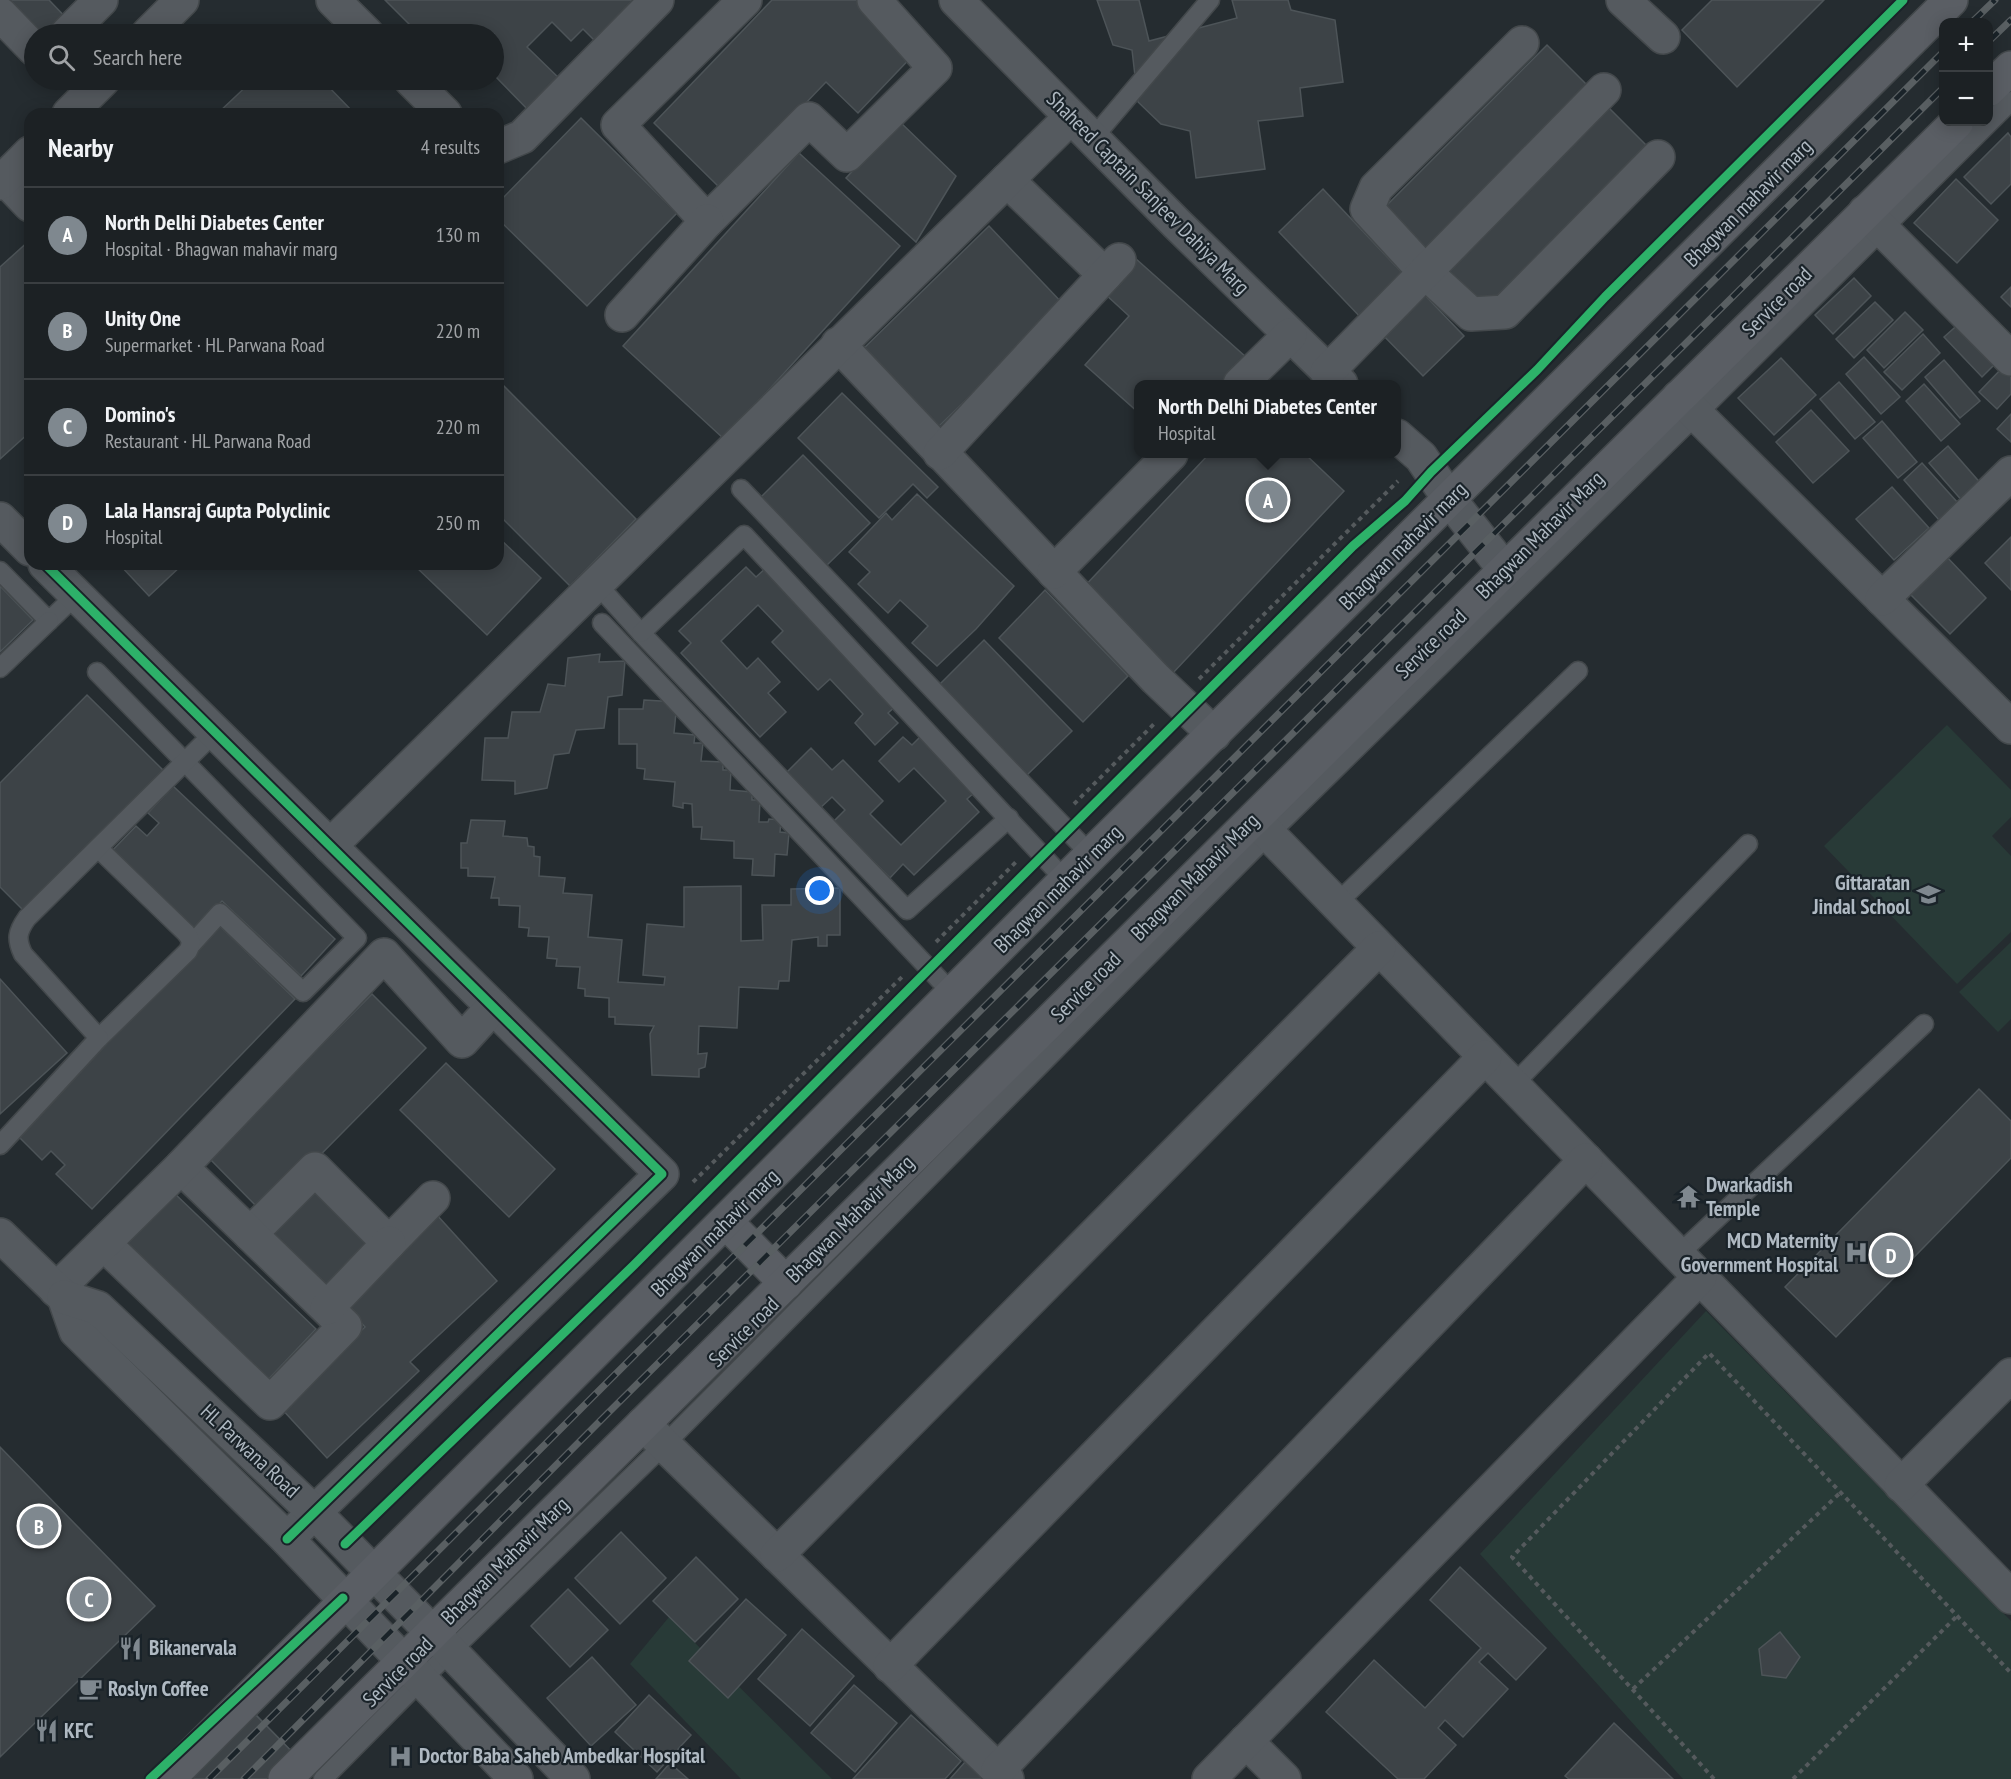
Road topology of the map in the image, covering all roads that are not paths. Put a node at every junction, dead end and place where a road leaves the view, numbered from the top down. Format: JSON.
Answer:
{"nodes":[{"id":1,"x":101,"y":0,"type":"edge"},
{"id":2,"x":182,"y":0,"type":"edge"},
{"id":3,"x":333,"y":0,"type":"edge"},
{"id":4,"x":657,"y":0,"type":"edge"},
{"id":5,"x":745,"y":0,"type":"edge"},
{"id":6,"x":874,"y":0,"type":"edge"},
{"id":7,"x":956,"y":0,"type":"edge"},
{"id":8,"x":1210,"y":0,"type":"edge"},
{"id":9,"x":1623,"y":0,"type":"edge"},
{"id":10,"x":1951,"y":0,"type":"edge"},
{"id":11,"x":0,"y":14,"type":"edge"},
{"id":12,"x":77,"y":24,"type":"edge"},
{"id":13,"x":158,"y":24,"type":"edge"},
{"id":14,"x":357,"y":24,"type":"edge"},
{"id":15,"x":1663,"y":37,"type":"dead end"},
{"id":16,"x":24,"y":39,"type":"edge"},
{"id":17,"x":1522,"y":43,"type":"dead end"},
{"id":18,"x":2011,"y":68,"type":"edge"},
{"id":19,"x":1993,"y":86,"type":"edge"},
{"id":20,"x":93,"y":90,"type":"edge"},
{"id":21,"x":421,"y":90,"type":"edge"},
{"id":22,"x":1604,"y":90,"type":"dead end"},
{"id":23,"x":2011,"y":101,"type":"edge"},
{"id":24,"x":75,"y":108,"type":"edge"},
{"id":25,"x":439,"y":108,"type":"edge"},
{"id":26,"x":1954,"y":126,"type":"edge"},
{"id":27,"x":1082,"y":128,"type":"junction"},
{"id":28,"x":504,"y":144,"type":"edge"},
{"id":29,"x":1658,"y":157,"type":"dead end"},
{"id":30,"x":24,"y":159,"type":"edge"},
{"id":31,"x":1007,"y":180,"type":"junction"},
{"id":32,"x":2,"y":181,"type":"edge"},
{"id":33,"x":24,"y":199,"type":"edge"},
{"id":34,"x":707,"y":221,"type":"junction"},
{"id":35,"x":1874,"y":221,"type":"junction"},
{"id":36,"x":1425,"y":272,"type":"junction"},
{"id":37,"x":622,"y":315,"type":"dead end"},
{"id":38,"x":1290,"y":335,"type":"junction"},
{"id":39,"x":838,"y":344,"type":"junction"},
{"id":40,"x":2011,"y":359,"type":"edge"},
{"id":41,"x":1334,"y":378,"type":"edge"},
{"id":42,"x":1244,"y":380,"type":"edge"},
{"id":43,"x":1688,"y":406,"type":"junction"},
{"id":44,"x":1401,"y":440,"type":"edge"},
{"id":45,"x":940,"y":453,"type":"junction"},
{"id":46,"x":1167,"y":458,"type":"edge"},
{"id":47,"x":2011,"y":473,"type":"edge"},
{"id":48,"x":741,"y":489,"type":"dead end"},
{"id":49,"x":1450,"y":500,"type":"junction"},
{"id":50,"x":0,"y":519,"type":"edge"},
{"id":51,"x":24,"y":543,"type":"edge"},
{"id":52,"x":51,"y":570,"type":"edge"},
{"id":53,"x":1505,"y":570,"type":"junction"},
{"id":54,"x":0,"y":571,"type":"edge"},
{"id":55,"x":1054,"y":572,"type":"junction"},
{"id":56,"x":596,"y":584,"type":"junction"},
{"id":57,"x":76,"y":595,"type":"junction"},
{"id":58,"x":1882,"y":599,"type":"junction"},
{"id":59,"x":49,"y":621,"type":"junction"},
{"id":60,"x":602,"y":623,"type":"dead end"},
{"id":61,"x":641,"y":633,"type":"junction"},
{"id":62,"x":0,"y":668,"type":"edge"},
{"id":63,"x":1578,"y":671,"type":"dead end"},
{"id":64,"x":97,"y":672,"type":"dead end"},
{"id":65,"x":2011,"y":727,"type":"edge"},
{"id":66,"x":215,"y":732,"type":"junction"},
{"id":67,"x":1214,"y":734,"type":"junction"},
{"id":68,"x":185,"y":762,"type":"junction"},
{"id":69,"x":1009,"y":818,"type":"junction"},
{"id":70,"x":1261,"y":827,"type":"junction"},
{"id":71,"x":1748,"y":844,"type":"dead end"},
{"id":72,"x":330,"y":846,"type":"junction"},
{"id":73,"x":98,"y":848,"type":"junction"},
{"id":74,"x":1091,"y":855,"type":"junction"},
{"id":75,"x":1066,"y":881,"type":"junction"},
{"id":76,"x":1336,"y":904,"type":"junction"},
{"id":77,"x":191,"y":945,"type":"junction"},
{"id":78,"x":1379,"y":948,"type":"junction"},
{"id":79,"x":953,"y":994,"type":"junction"},
{"id":80,"x":493,"y":1007,"type":"junction"},
{"id":81,"x":1924,"y":1024,"type":"dead end"},
{"id":82,"x":99,"y":1038,"type":"junction"},
{"id":83,"x":1485,"y":1057,"type":"junction"},
{"id":84,"x":1513,"y":1085,"type":"junction"},
{"id":85,"x":0,"y":1145,"type":"edge"},
{"id":86,"x":1586,"y":1160,"type":"junction"},
{"id":87,"x":181,"y":1167,"type":"junction"},
{"id":88,"x":432,"y":1198,"type":"dead end"},
{"id":89,"x":726,"y":1222,"type":"junction"},
{"id":90,"x":0,"y":1234,"type":"edge"},
{"id":91,"x":250,"y":1234,"type":"junction"},
{"id":92,"x":389,"y":1243,"type":"junction"},
{"id":93,"x":104,"y":1244,"type":"junction"},
{"id":94,"x":1689,"y":1266,"type":"junction"},
{"id":95,"x":786,"y":1283,"type":"junction"},
{"id":96,"x":60,"y":1294,"type":"junction"},
{"id":97,"x":327,"y":1308,"type":"junction"},
{"id":98,"x":2011,"y":1375,"type":"edge"},
{"id":99,"x":653,"y":1435,"type":"junction"},
{"id":100,"x":1901,"y":1485,"type":"junction"},
{"id":101,"x":315,"y":1513,"type":"junction"},
{"id":102,"x":287,"y":1539,"type":"junction"},
{"id":103,"x":777,"y":1556,"type":"junction"},
{"id":104,"x":374,"y":1574,"type":"junction"},
{"id":105,"x":2011,"y":1597,"type":"edge"},
{"id":106,"x":346,"y":1602,"type":"junction"},
{"id":107,"x":442,"y":1642,"type":"junction"},
{"id":108,"x":890,"y":1665,"type":"junction"},
{"id":109,"x":412,"y":1671,"type":"junction"},
{"id":110,"x":1246,"y":1742,"type":"junction"},
{"id":111,"x":1002,"y":1774,"type":"edge"},
{"id":112,"x":168,"y":1779,"type":"edge"},
{"id":113,"x":285,"y":1779,"type":"edge"},
{"id":114,"x":324,"y":1779,"type":"edge"},
{"id":115,"x":516,"y":1779,"type":"edge"},
{"id":116,"x":573,"y":1779,"type":"edge"},
{"id":117,"x":1209,"y":1779,"type":"edge"},
{"id":118,"x":1284,"y":1779,"type":"edge"}],
"edges":[{"from":1,"to":12,"type":"street"},
{"from":2,"to":13,"type":"street"},
{"from":3,"to":14,"type":"street"},
{"from":4,"to":28,"type":"street"},
{"from":5,"to":34,"type":"street"},
{"from":6,"to":34,"type":"street"},
{"from":7,"to":27,"type":"street","name":"Shaheed Captain Sanjeev Dahiya Marg"},
{"from":8,"to":27,"type":"lane"},
{"from":9,"to":15,"type":"street"},
{"from":10,"to":49,"type":"main road","name":"Bhagwan mahavir marg"},
{"from":11,"to":16,"type":"street"},
{"from":17,"to":36,"type":"street"},
{"from":18,"to":19,"type":"main road"},
{"from":20,"to":24,"type":"street"},
{"from":21,"to":25,"type":"street"},
{"from":22,"to":36,"type":"street"},
{"from":23,"to":35,"type":"lane"},
{"from":26,"to":35,"type":"main road","name":"Bhagwan Mahavir Marg"},
{"from":27,"to":31,"type":"street"},
{"from":27,"to":38,"type":"street","name":"Shaheed Captain Sanjeev Dahiya Marg"},
{"from":29,"to":36,"type":"street"},
{"from":30,"to":32,"type":"street"},
{"from":31,"to":39,"type":"street"},
{"from":31,"to":45,"type":"street"},
{"from":32,"to":33,"type":"street"},
{"from":34,"to":37,"type":"street"},
{"from":35,"to":40,"type":"street"},
{"from":35,"to":43,"type":"main road","name":"Bhagwan Mahavir Marg"},
{"from":36,"to":41,"type":"street"},
{"from":38,"to":41,"type":"street","name":"Shaheed Captain Sanjeev Dahiya Marg"},
{"from":38,"to":42,"type":"street"},
{"from":39,"to":45,"type":"street"},
{"from":39,"to":56,"type":"street"},
{"from":43,"to":53,"type":"main road","name":"Bhagwan Mahavir Marg"},
{"from":43,"to":58,"type":"street"},
{"from":43,"to":70,"type":"lane","name":"Service road"},
{"from":44,"to":49,"type":"street"},
{"from":45,"to":55,"type":"street"},
{"from":46,"to":55,"type":"street"},
{"from":47,"to":58,"type":"street"},
{"from":48,"to":74,"type":"lane"},
{"from":49,"to":53,"type":"street"},
{"from":49,"to":67,"type":"main road","name":"Bhagwan mahavir marg"},
{"from":50,"to":51,"type":"street"},
{"from":52,"to":57,"type":"street"},
{"from":53,"to":70,"type":"main road","name":"Bhagwan Mahavir Marg"},
{"from":54,"to":59,"type":"lane"},
{"from":55,"to":67,"type":"street"},
{"from":56,"to":61,"type":"lane"},
{"from":56,"to":72,"type":"street"},
{"from":57,"to":59,"type":"lane"},
{"from":57,"to":66,"type":"street"},
{"from":58,"to":65,"type":"street"},
{"from":59,"to":62,"type":"lane"},
{"from":60,"to":79,"type":"lane"},
{"from":61,"to":69,"type":"lane"},
{"from":61,"to":69,"type":"lane"},
{"from":63,"to":76,"type":"lane"},
{"from":64,"to":68,"type":"lane"},
{"from":66,"to":68,"type":"lane"},
{"from":66,"to":72,"type":"street"},
{"from":67,"to":74,"type":"main road","name":"Bhagwan mahavir marg"},
{"from":68,"to":73,"type":"lane"},
{"from":68,"to":77,"type":"lane"},
{"from":69,"to":75,"type":"lane"},
{"from":70,"to":76,"type":"street"},
{"from":70,"to":95,"type":"main road","name":"Bhagwan Mahavir Marg"},
{"from":70,"to":99,"type":"lane","name":"Service road"},
{"from":71,"to":84,"type":"lane"},
{"from":72,"to":80,"type":"street"},
{"from":73,"to":77,"type":"lane"},
{"from":73,"to":82,"type":"lane"},
{"from":74,"to":75,"type":"main road","name":"Bhagwan mahavir marg"},
{"from":75,"to":79,"type":"main road","name":"Bhagwan mahavir marg"},
{"from":76,"to":78,"type":"street"},
{"from":77,"to":82,"type":"lane"},
{"from":78,"to":83,"type":"street"},
{"from":78,"to":103,"type":"street"},
{"from":79,"to":89,"type":"main road","name":"Bhagwan mahavir marg"},
{"from":80,"to":87,"type":"street"},
{"from":80,"to":101,"type":"street"},
{"from":81,"to":94,"type":"lane"},
{"from":82,"to":85,"type":"lane"},
{"from":83,"to":84,"type":"street"},
{"from":83,"to":108,"type":"street"},
{"from":84,"to":86,"type":"street"},
{"from":86,"to":94,"type":"street"},
{"from":86,"to":111,"type":"street"},
{"from":87,"to":91,"type":"street"},
{"from":87,"to":93,"type":"street"},
{"from":88,"to":92,"type":"street"},
{"from":89,"to":95,"type":"main road"},
{"from":89,"to":104,"type":"main road","name":"Bhagwan mahavir marg"},
{"from":90,"to":96,"type":"street","name":"HL Parwana Road"},
{"from":91,"to":92,"type":"street"},
{"from":91,"to":97,"type":"street"},
{"from":92,"to":97,"type":"street"},
{"from":93,"to":96,"type":"street"},
{"from":93,"to":97,"type":"street"},
{"from":94,"to":100,"type":"street"},
{"from":94,"to":110,"type":"street"},
{"from":95,"to":99,"type":"main road","name":"Bhagwan Mahavir Marg"},
{"from":96,"to":101,"type":"street","name":"HL Parwana Road"},
{"from":96,"to":102,"type":"street","name":"HL Parwana Road"},
{"from":98,"to":100,"type":"street"},
{"from":99,"to":103,"type":"street"},
{"from":99,"to":107,"type":"main road","name":"Bhagwan Mahavir Marg"},
{"from":100,"to":105,"type":"street"},
{"from":101,"to":102,"type":"street"},
{"from":101,"to":104,"type":"street","name":"HL Parwana Road"},
{"from":102,"to":106,"type":"street","name":"HL Parwana Road"},
{"from":103,"to":108,"type":"street"},
{"from":104,"to":106,"type":"main road","name":"Bhagwan mahavir marg"},
{"from":104,"to":107,"type":"street","name":"HL Parwana Road"},
{"from":106,"to":109,"type":"street","name":"HL Parwana Road"},
{"from":106,"to":112,"type":"main road","name":"Bhagwan mahavir marg"},
{"from":107,"to":109,"type":"main road","name":"Bhagwan mahavir marg"},
{"from":107,"to":116,"type":"street","name":"HL Parwana Road"},
{"from":108,"to":111,"type":"street"},
{"from":109,"to":113,"type":"main road","name":"Bhagwan mahavir marg"},
{"from":109,"to":114,"type":"lane","name":"Service road"},
{"from":109,"to":115,"type":"street","name":"HL Parwana Road"},
{"from":110,"to":117,"type":"street"},
{"from":110,"to":118,"type":"street"}]}
